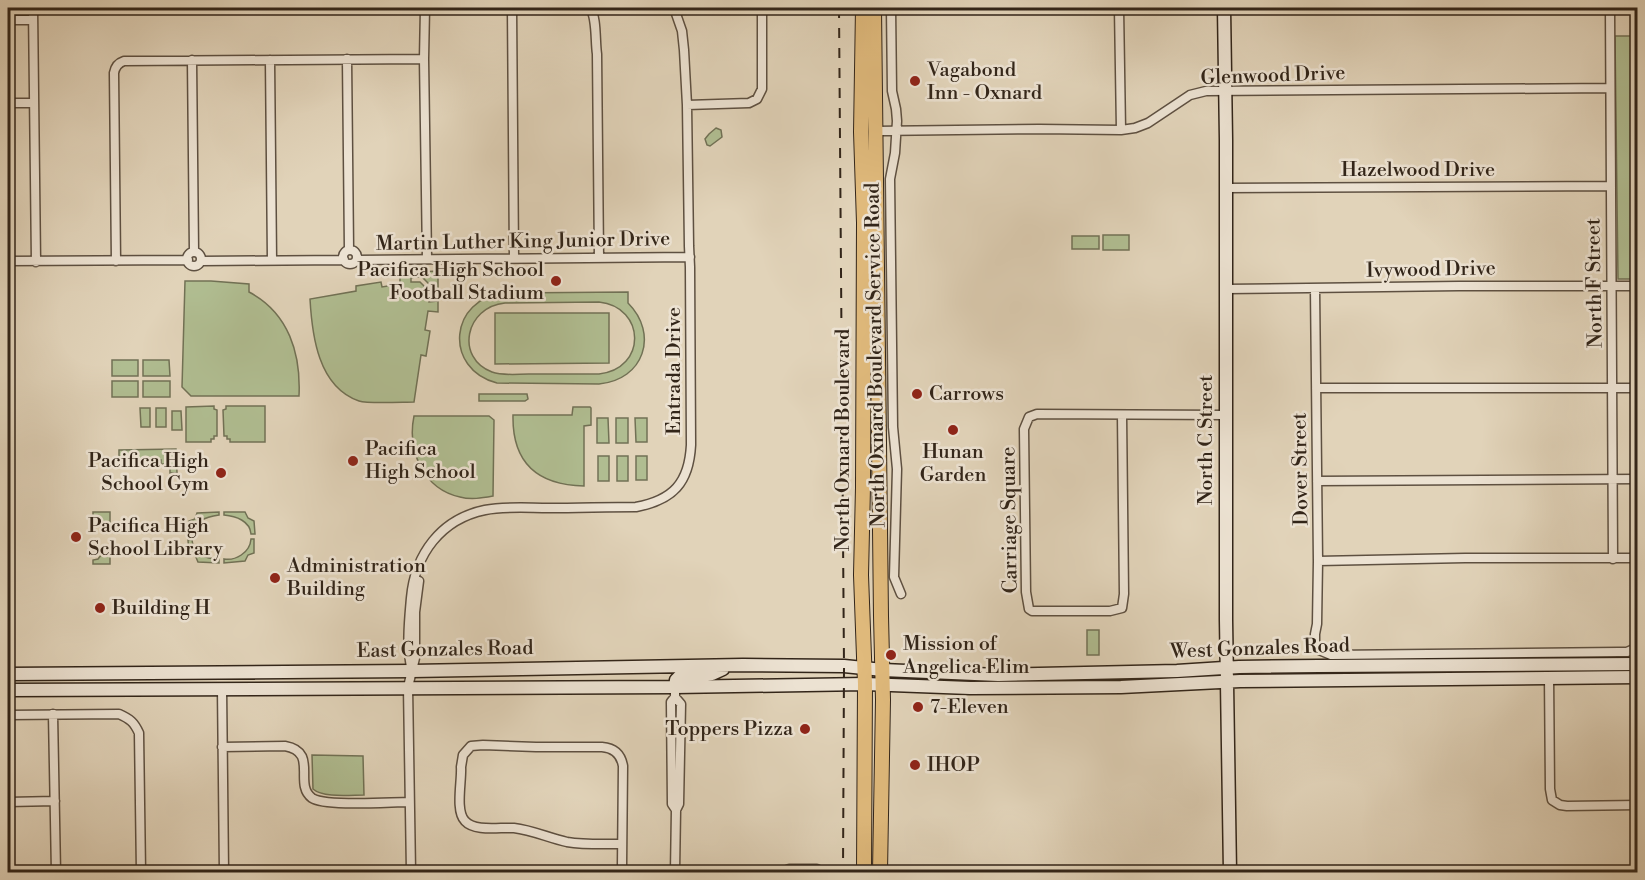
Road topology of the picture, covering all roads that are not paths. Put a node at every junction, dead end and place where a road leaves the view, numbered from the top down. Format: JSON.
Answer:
{"nodes":[{"id":1,"x":33,"y":8,"type":"edge"},
{"id":2,"x":425,"y":8,"type":"edge"},
{"id":3,"x":512,"y":8,"type":"edge"},
{"id":4,"x":590,"y":8,"type":"edge"},
{"id":5,"x":674,"y":8,"type":"edge"},
{"id":6,"x":762,"y":8,"type":"edge"},
{"id":7,"x":863,"y":8,"type":"edge"},
{"id":8,"x":874,"y":8,"type":"edge"},
{"id":9,"x":891,"y":8,"type":"edge"},
{"id":10,"x":1119,"y":8,"type":"edge"},
{"id":11,"x":1224,"y":8,"type":"edge"},
{"id":12,"x":1610,"y":8,"type":"edge"},
{"id":13,"x":8,"y":20,"type":"edge"},
{"id":14,"x":33,"y":20,"type":"junction"},
{"id":15,"x":347,"y":59,"type":"junction"},
{"id":16,"x":424,"y":59,"type":"junction"},
{"id":17,"x":192,"y":60,"type":"junction"},
{"id":18,"x":270,"y":60,"type":"junction"},
{"id":19,"x":1610,"y":88,"type":"junction"},
{"id":20,"x":1226,"y":91,"type":"junction"},
{"id":21,"x":8,"y":103,"type":"edge"},
{"id":22,"x":33,"y":103,"type":"junction"},
{"id":23,"x":687,"y":105,"type":"junction"},
{"id":24,"x":862,"y":109,"type":"junction"},
{"id":25,"x":896,"y":130,"type":"junction"},
{"id":26,"x":1121,"y":130,"type":"junction"},
{"id":27,"x":875,"y":131,"type":"junction"},
{"id":28,"x":862,"y":174,"type":"junction"},
{"id":29,"x":1610,"y":186,"type":"junction"},
{"id":30,"x":1226,"y":188,"type":"junction"},
{"id":31,"x":349,"y":250,"type":"junction"},
{"id":32,"x":194,"y":252,"type":"junction"},
{"id":33,"x":690,"y":257,"type":"junction"},
{"id":34,"x":514,"y":258,"type":"junction"},
{"id":35,"x":599,"y":258,"type":"junction"},
{"id":36,"x":188,"y":260,"type":"junction"},
{"id":37,"x":272,"y":260,"type":"junction"},
{"id":38,"x":344,"y":260,"type":"junction"},
{"id":39,"x":357,"y":260,"type":"junction"},
{"id":40,"x":427,"y":260,"type":"junction"},
{"id":41,"x":8,"y":261,"type":"edge"},
{"id":42,"x":116,"y":261,"type":"junction"},
{"id":43,"x":201,"y":261,"type":"junction"},
{"id":44,"x":36,"y":262,"type":"junction"},
{"id":45,"x":1611,"y":286,"type":"junction"},
{"id":46,"x":1638,"y":286,"type":"edge"},
{"id":47,"x":1315,"y":288,"type":"junction"},
{"id":48,"x":1226,"y":289,"type":"junction"},
{"id":49,"x":1316,"y":388,"type":"junction"},
{"id":50,"x":1613,"y":388,"type":"junction"},
{"id":51,"x":1638,"y":388,"type":"edge"},
{"id":52,"x":1122,"y":415,"type":"junction"},
{"id":53,"x":1226,"y":415,"type":"junction"},
{"id":54,"x":863,"y":465,"type":"junction"},
{"id":55,"x":879,"y":477,"type":"junction"},
{"id":56,"x":1638,"y":478,"type":"edge"},
{"id":57,"x":1613,"y":479,"type":"junction"},
{"id":58,"x":1317,"y":481,"type":"junction"},
{"id":59,"x":1638,"y":558,"type":"edge"},
{"id":60,"x":1613,"y":559,"type":"junction"},
{"id":61,"x":1318,"y":561,"type":"junction"},
{"id":62,"x":901,"y":594,"type":"dead end"},
{"id":63,"x":1638,"y":648,"type":"edge"},
{"id":64,"x":1638,"y":664,"type":"edge"},
{"id":65,"x":729,"y":665,"type":"junction"},
{"id":66,"x":864,"y":668,"type":"junction"},
{"id":67,"x":412,"y":670,"type":"junction"},
{"id":68,"x":883,"y":670,"type":"junction"},
{"id":69,"x":284,"y":671,"type":"junction"},
{"id":70,"x":224,"y":672,"type":"junction"},
{"id":71,"x":1078,"y":673,"type":"junction"},
{"id":72,"x":8,"y":674,"type":"edge"},
{"id":73,"x":1227,"y":675,"type":"junction"},
{"id":74,"x":1550,"y":676,"type":"junction"},
{"id":75,"x":1638,"y":677,"type":"edge"},
{"id":76,"x":865,"y":684,"type":"junction"},
{"id":77,"x":883,"y":685,"type":"junction"},
{"id":78,"x":408,"y":687,"type":"junction"},
{"id":79,"x":1078,"y":687,"type":"junction"},
{"id":80,"x":222,"y":688,"type":"junction"},
{"id":81,"x":119,"y":689,"type":"junction"},
{"id":82,"x":8,"y":690,"type":"edge"},
{"id":83,"x":675,"y":692,"type":"junction"},
{"id":84,"x":53,"y":714,"type":"junction"},
{"id":85,"x":8,"y":715,"type":"edge"},
{"id":86,"x":672,"y":730,"type":"junction"},
{"id":87,"x":222,"y":747,"type":"junction"},
{"id":88,"x":680,"y":774,"type":"junction"},
{"id":89,"x":55,"y":801,"type":"junction"},
{"id":90,"x":8,"y":802,"type":"edge"},
{"id":91,"x":409,"y":802,"type":"junction"},
{"id":92,"x":1638,"y":805,"type":"edge"},
{"id":93,"x":676,"y":810,"type":"junction"},
{"id":94,"x":622,"y":844,"type":"junction"},
{"id":95,"x":817,"y":869,"type":"dead end"},
{"id":96,"x":693,"y":871,"type":"edge"},
{"id":97,"x":56,"y":873,"type":"edge"},
{"id":98,"x":141,"y":873,"type":"edge"},
{"id":99,"x":224,"y":873,"type":"edge"},
{"id":100,"x":411,"y":873,"type":"edge"},
{"id":101,"x":621,"y":873,"type":"edge"},
{"id":102,"x":675,"y":873,"type":"edge"},
{"id":103,"x":712,"y":873,"type":"edge"},
{"id":104,"x":782,"y":873,"type":"edge"},
{"id":105,"x":864,"y":873,"type":"edge"},
{"id":106,"x":880,"y":873,"type":"edge"},
{"id":107,"x":1230,"y":873,"type":"edge"}],
"edges":[{"from":1,"to":14,"type":"street"},
{"from":2,"to":16,"type":"street"},
{"from":3,"to":34,"type":"street"},
{"from":4,"to":35,"type":"street"},
{"from":5,"to":23,"type":"street","name":"Entrada Drive"},
{"from":6,"to":23,"type":"street"},
{"from":7,"to":24,"type":"main road","name":"North Oxnard Boulevard"},
{"from":8,"to":27,"type":"main road","name":"North Oxnard Boulevard"},
{"from":9,"to":25,"type":"street","name":"North Oxnard Boulevard Service Road"},
{"from":10,"to":26,"type":"street"},
{"from":11,"to":20,"type":"main road","name":"North C Street"},
{"from":12,"to":19,"type":"street","name":"North F Street"},
{"from":13,"to":14,"type":"street"},
{"from":14,"to":22,"type":"street"},
{"from":15,"to":16,"type":"street"},
{"from":15,"to":18,"type":"street"},
{"from":15,"to":31,"type":"street"},
{"from":16,"to":40,"type":"street"},
{"from":17,"to":18,"type":"street"},
{"from":17,"to":32,"type":"street"},
{"from":17,"to":42,"type":"street"},
{"from":18,"to":37,"type":"street"},
{"from":19,"to":20,"type":"street","name":"Glenwood Drive"},
{"from":19,"to":29,"type":"street","name":"North F Street"},
{"from":20,"to":26,"type":"street","name":"Glenwood Drive"},
{"from":20,"to":30,"type":"main road","name":"North C Street"},
{"from":21,"to":22,"type":"street"},
{"from":22,"to":44,"type":"street"},
{"from":23,"to":33,"type":"street","name":"Entrada Drive"},
{"from":24,"to":27,"type":"main road"},
{"from":24,"to":28,"type":"main road","name":"North Oxnard Boulevard"},
{"from":25,"to":26,"type":"street","name":"Glenwood Drive"},
{"from":25,"to":27,"type":"street","name":"Glenwood Drive"},
{"from":25,"to":62,"type":"street","name":"North Oxnard Boulevard Service Road"},
{"from":27,"to":28,"type":"main road"},
{"from":27,"to":55,"type":"main road","name":"North Oxnard Boulevard"},
{"from":28,"to":54,"type":"main road","name":"North Oxnard Boulevard"},
{"from":29,"to":30,"type":"street","name":"Hazelwood Drive"},
{"from":29,"to":45,"type":"street","name":"North F Street"},
{"from":30,"to":48,"type":"main road","name":"North C Street"},
{"from":31,"to":38,"type":"street"},
{"from":31,"to":39,"type":"street"},
{"from":32,"to":36,"type":"street"},
{"from":32,"to":43,"type":"street"},
{"from":33,"to":35,"type":"street","name":"Martin Luther King Junior Drive"},
{"from":33,"to":67,"type":"street","name":"Entrada Drive"},
{"from":34,"to":35,"type":"street","name":"Martin Luther King Junior Drive"},
{"from":34,"to":40,"type":"street","name":"Martin Luther King Junior Drive"},
{"from":36,"to":42,"type":"street"},
{"from":36,"to":43,"type":"street"},
{"from":37,"to":38,"type":"street"},
{"from":37,"to":43,"type":"street"},
{"from":38,"to":39,"type":"street"},
{"from":39,"to":40,"type":"street","name":"Martin Luther King Junior Drive"},
{"from":41,"to":44,"type":"street"},
{"from":42,"to":44,"type":"street"},
{"from":45,"to":46,"type":"street","name":"Ivywood Drive"},
{"from":45,"to":47,"type":"street","name":"Ivywood Drive"},
{"from":45,"to":50,"type":"street","name":"North F Street"},
{"from":47,"to":48,"type":"street","name":"Ivywood Drive"},
{"from":47,"to":49,"type":"street","name":"Dover Street"},
{"from":48,"to":53,"type":"main road","name":"North C Street"},
{"from":49,"to":50,"type":"street"},
{"from":49,"to":58,"type":"street","name":"Dover Street"},
{"from":50,"to":51,"type":"street"},
{"from":50,"to":57,"type":"street","name":"North F Street"},
{"from":52,"to":52,"type":"street","name":"Carriage Square"},
{"from":52,"to":53,"type":"street","name":"Carriage Square"},
{"from":53,"to":73,"type":"main road","name":"North C Street"},
{"from":54,"to":55,"type":"main road"},
{"from":54,"to":66,"type":"main road","name":"North Oxnard Boulevard"},
{"from":55,"to":68,"type":"main road","name":"North Oxnard Boulevard"},
{"from":56,"to":57,"type":"street"},
{"from":57,"to":58,"type":"street"},
{"from":57,"to":60,"type":"street","name":"North F Street"},
{"from":58,"to":61,"type":"street","name":"Dover Street"},
{"from":59,"to":60,"type":"street"},
{"from":60,"to":61,"type":"street"},
{"from":61,"to":63,"type":"street","name":"Dover Street"},
{"from":64,"to":73,"type":"main road","name":"West Gonzales Road"},
{"from":65,"to":66,"type":"main road","name":"East Gonzales Road"},
{"from":65,"to":67,"type":"main road","name":"East Gonzales Road"},
{"from":65,"to":83,"type":"main road"},
{"from":66,"to":68,"type":"main road","name":"East Gonzales Road"},
{"from":66,"to":76,"type":"main road","name":"North Oxnard Boulevard"},
{"from":67,"to":69,"type":"main road","name":"East Gonzales Road"},
{"from":67,"to":78,"type":"street","name":"Entrada Drive"},
{"from":68,"to":71,"type":"main road","name":"West Gonzales Road"},
{"from":68,"to":77,"type":"main road","name":"North Oxnard Boulevard"},
{"from":69,"to":70,"type":"main road","name":"East Gonzales Road"},
{"from":69,"to":80,"type":"main road"},
{"from":70,"to":72,"type":"main road","name":"East Gonzales Road"},
{"from":70,"to":81,"type":"main road"},
{"from":71,"to":73,"type":"main road","name":"West Gonzales Road"},
{"from":71,"to":79,"type":"main road"},
{"from":73,"to":74,"type":"main road","name":"West Gonzales Road"},
{"from":73,"to":79,"type":"main road","name":"West Gonzales Road"},
{"from":73,"to":107,"type":"main road","name":"North C Street"},
{"from":74,"to":75,"type":"main road","name":"West Gonzales Road"},
{"from":74,"to":92,"type":"street"},
{"from":76,"to":77,"type":"main road","name":"East Gonzales Road"},
{"from":76,"to":83,"type":"main road","name":"East Gonzales Road"},
{"from":76,"to":105,"type":"main road","name":"North Oxnard Boulevard"},
{"from":77,"to":79,"type":"main road","name":"West Gonzales Road"},
{"from":77,"to":106,"type":"main road","name":"North Oxnard Boulevard"},
{"from":78,"to":80,"type":"main road","name":"East Gonzales Road"},
{"from":78,"to":83,"type":"main road","name":"East Gonzales Road"},
{"from":78,"to":91,"type":"street","name":"Entrada Drive"},
{"from":80,"to":81,"type":"main road","name":"East Gonzales Road"},
{"from":80,"to":87,"type":"street"},
{"from":81,"to":82,"type":"main road","name":"East Gonzales Road"},
{"from":83,"to":86,"type":"street"},
{"from":83,"to":88,"type":"street"},
{"from":84,"to":85,"type":"street"},
{"from":84,"to":89,"type":"street"},
{"from":84,"to":98,"type":"street"},
{"from":86,"to":88,"type":"street"},
{"from":86,"to":93,"type":"street"},
{"from":87,"to":91,"type":"street"},
{"from":87,"to":99,"type":"street"},
{"from":88,"to":93,"type":"street"},
{"from":89,"to":90,"type":"street"},
{"from":89,"to":97,"type":"street"},
{"from":91,"to":100,"type":"street","name":"Entrada Drive"},
{"from":93,"to":102,"type":"street"},
{"from":94,"to":94,"type":"street"},
{"from":94,"to":101,"type":"street"},
{"from":95,"to":104,"type":"street"},
{"from":96,"to":103,"type":"street"}]}
